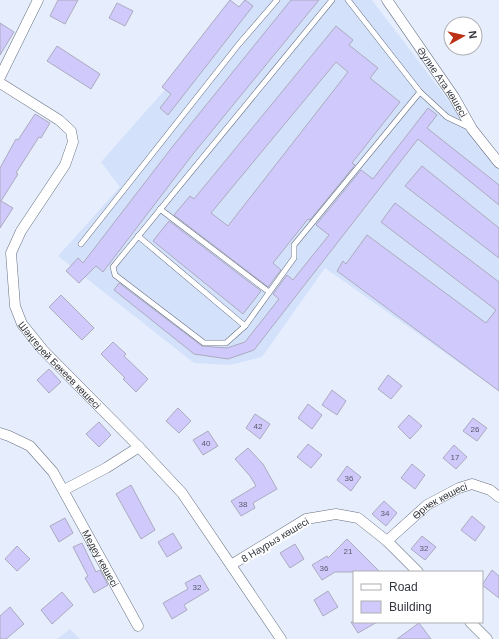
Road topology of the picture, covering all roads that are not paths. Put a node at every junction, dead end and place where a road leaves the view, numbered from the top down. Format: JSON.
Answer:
{"nodes":[{"id":1,"x":38,"y":0,"type":"edge"},
{"id":2,"x":277,"y":0,"type":"edge"},
{"id":3,"x":332,"y":0,"type":"edge"},
{"id":4,"x":348,"y":0,"type":"edge"},
{"id":5,"x":387,"y":0,"type":"edge"},
{"id":6,"x":0,"y":77,"type":"edge"},
{"id":7,"x":0,"y":83,"type":"edge"},
{"id":8,"x":420,"y":92,"type":"junction"},
{"id":9,"x":472,"y":129,"type":"junction"},
{"id":10,"x":499,"y":163,"type":"edge"},
{"id":11,"x":160,"y":209,"type":"junction"},
{"id":12,"x":138,"y":236,"type":"junction"},
{"id":13,"x":81,"y":244,"type":"dead end"},
{"id":14,"x":269,"y":292,"type":"junction"},
{"id":15,"x":245,"y":326,"type":"junction"},
{"id":16,"x":0,"y":433,"type":"edge"},
{"id":17,"x":140,"y":447,"type":"junction"},
{"id":18,"x":64,"y":490,"type":"junction"},
{"id":19,"x":499,"y":497,"type":"edge"},
{"id":20,"x":387,"y":541,"type":"junction"},
{"id":21,"x":231,"y":566,"type":"junction"},
{"id":22,"x":417,"y":571,"type":"edge"},
{"id":23,"x":471,"y":623,"type":"edge"},
{"id":24,"x":138,"y":626,"type":"dead end"},
{"id":25,"x":281,"y":639,"type":"edge"},
{"id":26,"x":487,"y":639,"type":"edge"}],
"edges":[{"from":1,"to":6,"type":"street"},
{"from":2,"to":13,"type":"lane"},
{"from":3,"to":11,"type":"lane"},
{"from":4,"to":8,"type":"lane"},
{"from":5,"to":9,"type":"street","name":"Әулие Ата көшесі"},
{"from":7,"to":17,"type":"street","name":"Шәңгерей Бөкеев көшесі"},
{"from":8,"to":9,"type":"lane"},
{"from":8,"to":14,"type":"lane"},
{"from":9,"to":10,"type":"street","name":"Әулие Ата көшесі"},
{"from":11,"to":12,"type":"lane"},
{"from":11,"to":14,"type":"lane"},
{"from":12,"to":15,"type":"lane"},
{"from":12,"to":15,"type":"lane"},
{"from":14,"to":15,"type":"lane"},
{"from":16,"to":18,"type":"street","name":"Медеу көшесі"},
{"from":17,"to":18,"type":"street"},
{"from":17,"to":21,"type":"street","name":"Шәңгерей Бөкеев көшесі"},
{"from":18,"to":24,"type":"street","name":"Медеу көшесі"},
{"from":19,"to":20,"type":"street","name":"Өрнек көшесі"},
{"from":20,"to":21,"type":"street","name":"8 Наурыз көшесі"},
{"from":20,"to":22,"type":"street","name":"8 Наурыз көшесі"},
{"from":21,"to":25,"type":"street","name":"Шәңгерей Бөкеев көшесі"},
{"from":23,"to":26,"type":"street"}]}
